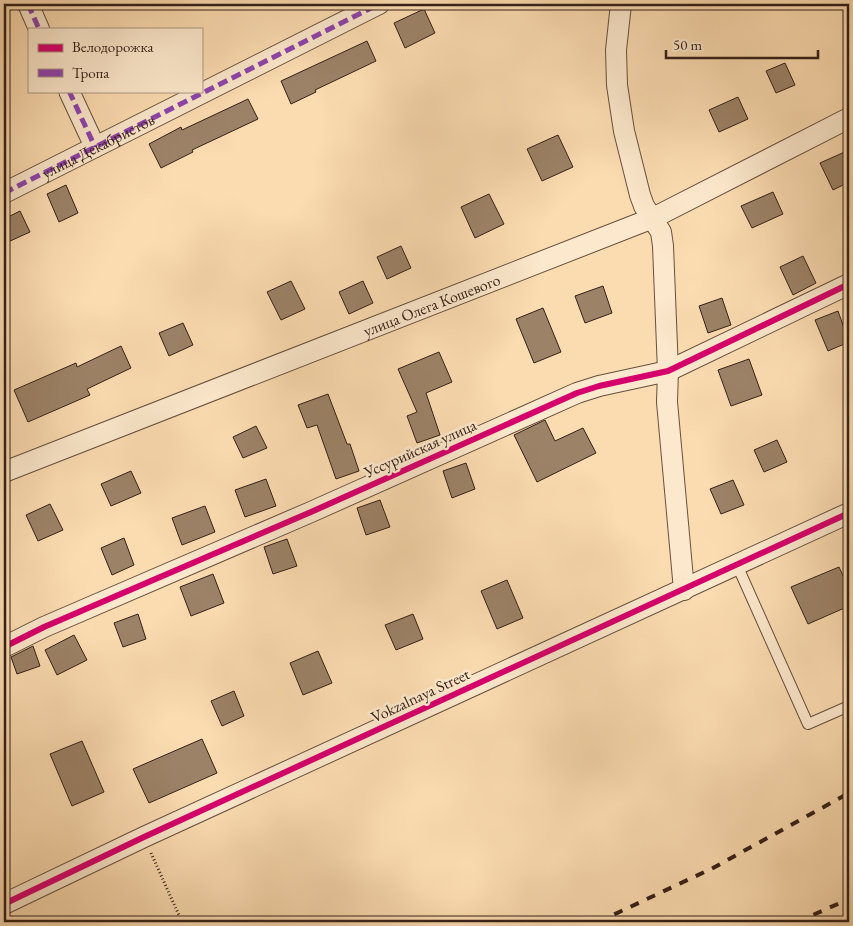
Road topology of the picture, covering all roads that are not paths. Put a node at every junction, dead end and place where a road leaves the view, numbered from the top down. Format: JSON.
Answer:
{"nodes":[{"id":1,"x":28,"y":4,"type":"edge"},
{"id":2,"x":380,"y":4,"type":"edge"},
{"id":3,"x":621,"y":4,"type":"edge"},
{"id":4,"x":39,"y":28,"type":"edge"},
{"id":5,"x":69,"y":92,"type":"edge"},
{"id":6,"x":849,"y":118,"type":"edge"},
{"id":7,"x":95,"y":147,"type":"junction"},
{"id":8,"x":4,"y":193,"type":"edge"},
{"id":9,"x":653,"y":218,"type":"junction"},
{"id":10,"x":849,"y":284,"type":"edge"},
{"id":11,"x":668,"y":371,"type":"junction"},
{"id":12,"x":4,"y":472,"type":"edge"},
{"id":13,"x":849,"y":513,"type":"edge"},
{"id":14,"x":737,"y":565,"type":"junction"},
{"id":15,"x":684,"y":590,"type":"junction"},
{"id":16,"x":4,"y":647,"type":"edge"},
{"id":17,"x":849,"y":706,"type":"edge"},
{"id":18,"x":4,"y":904,"type":"edge"}],
"edges":[{"from":1,"to":4,"type":"street"},
{"from":2,"to":7,"type":"street","name":"улица Декабристов"},
{"from":3,"to":9,"type":"street"},
{"from":5,"to":7,"type":"street"},
{"from":6,"to":9,"type":"street","name":"улица Олега Кошевого"},
{"from":7,"to":8,"type":"street","name":"улица Декабристов"},
{"from":9,"to":11,"type":"street"},
{"from":9,"to":12,"type":"street","name":"улица Олега Кошевого"},
{"from":10,"to":11,"type":"street","name":"Уссурийская улица"},
{"from":11,"to":15,"type":"street"},
{"from":11,"to":16,"type":"street","name":"Уссурийская улица"},
{"from":13,"to":14,"type":"street","name":"Vokzalnaya Street"},
{"from":14,"to":15,"type":"street","name":"Vokzalnaya Street"},
{"from":14,"to":17,"type":"lane"},
{"from":15,"to":18,"type":"street","name":"Vokzalnaya Street"}]}
